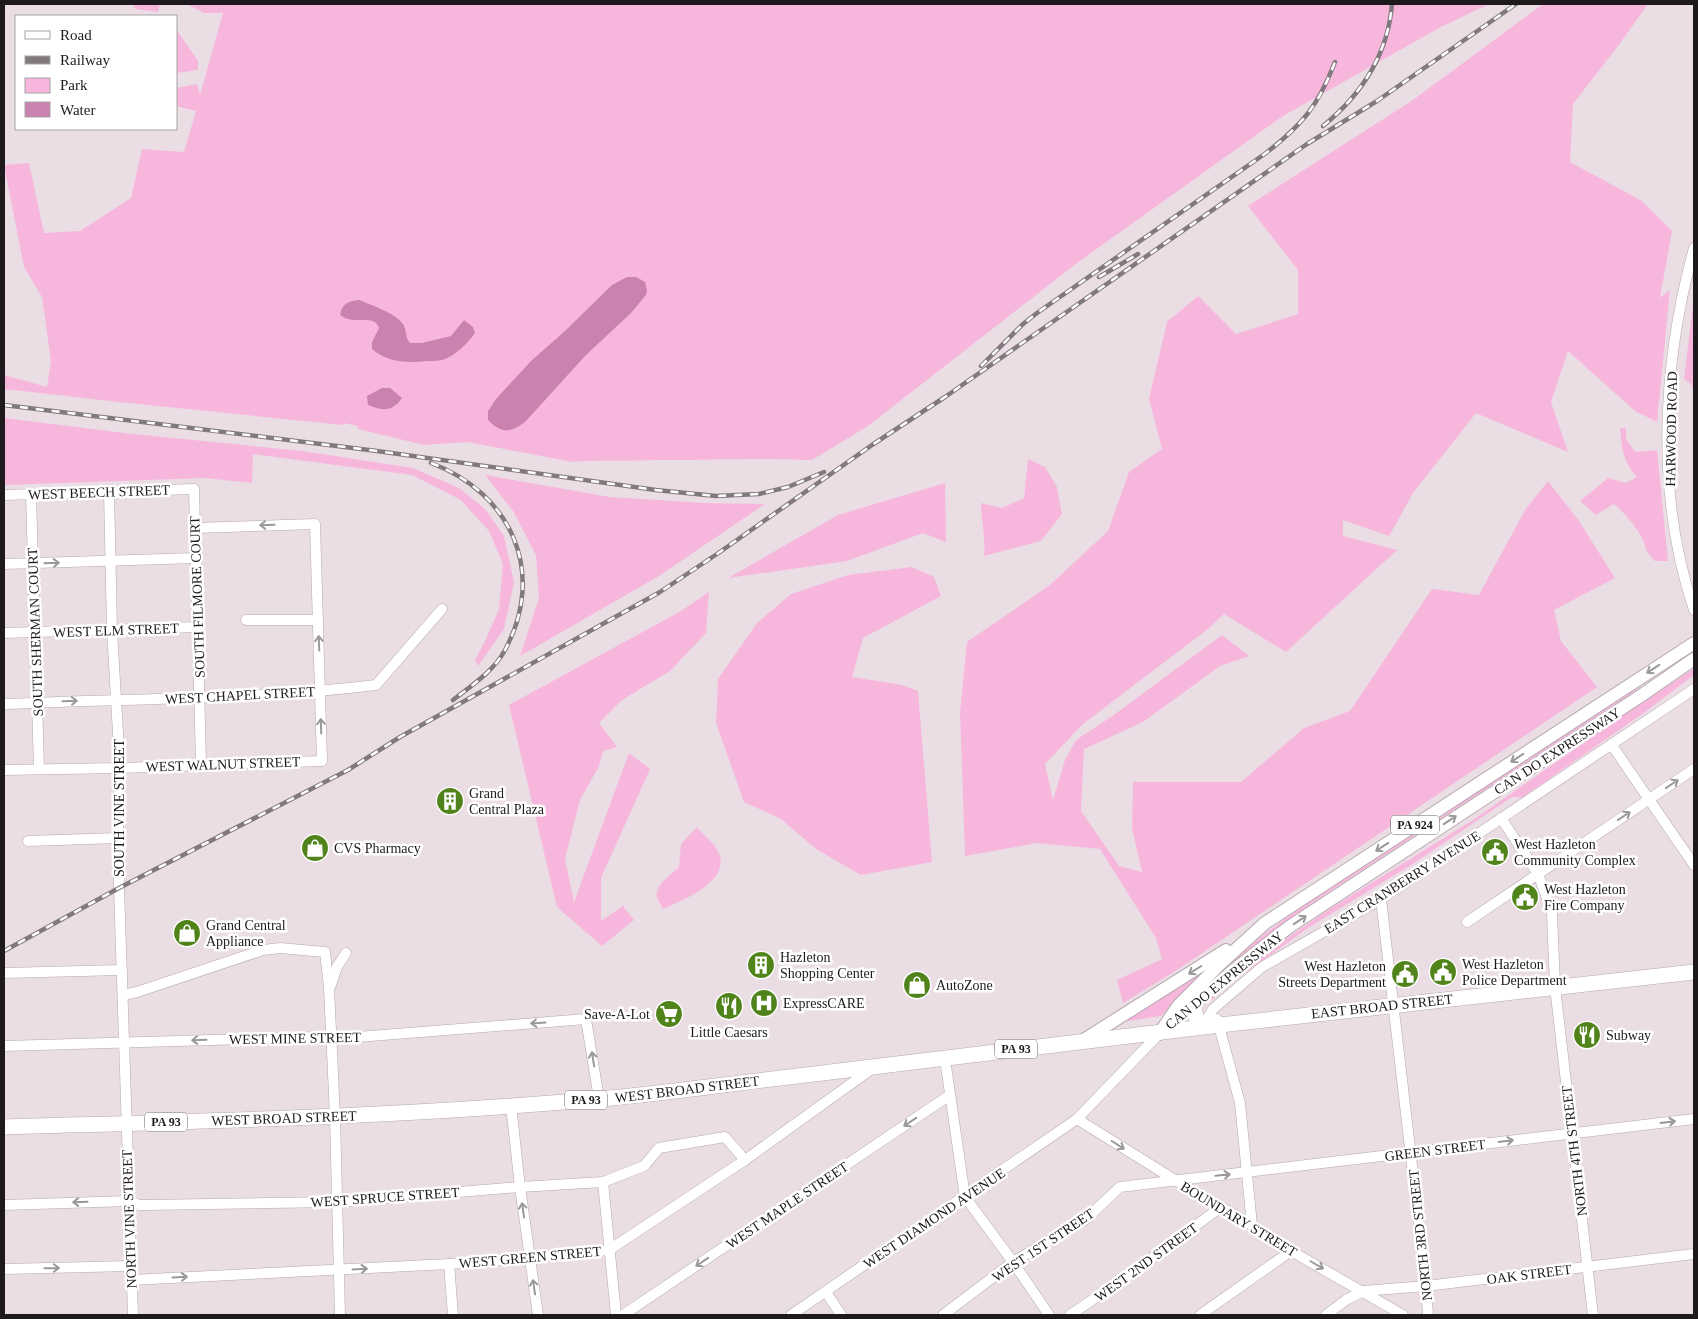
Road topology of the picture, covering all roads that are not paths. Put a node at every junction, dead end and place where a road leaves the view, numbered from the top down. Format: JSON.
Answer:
{"nodes":[{"id":1,"x":1694,"y":248,"type":"edge"},
{"id":2,"x":194,"y":490,"type":"joint"},
{"id":3,"x":108,"y":492,"type":"junction"},
{"id":4,"x":31,"y":494,"type":"junction"},
{"id":5,"x":4,"y":495,"type":"edge"},
{"id":6,"x":195,"y":528,"type":"junction"},
{"id":7,"x":196,"y":558,"type":"junction"},
{"id":8,"x":110,"y":561,"type":"junction"},
{"id":9,"x":33,"y":563,"type":"junction"},
{"id":10,"x":4,"y":564,"type":"edge"},
{"id":11,"x":442,"y":609,"type":"dead end"},
{"id":12,"x":1694,"y":610,"type":"edge"},
{"id":13,"x":246,"y":620,"type":"dead end"},
{"id":14,"x":318,"y":620,"type":"junction"},
{"id":15,"x":198,"y":627,"type":"junction"},
{"id":16,"x":112,"y":630,"type":"junction"},
{"id":17,"x":35,"y":632,"type":"junction"},
{"id":18,"x":4,"y":633,"type":"edge"},
{"id":19,"x":1694,"y":643,"type":"edge"},
{"id":20,"x":1694,"y":660,"type":"edge"},
{"id":21,"x":1694,"y":689,"type":"edge"},
{"id":22,"x":320,"y":692,"type":"junction"},
{"id":23,"x":200,"y":698,"type":"junction"},
{"id":24,"x":117,"y":700,"type":"junction"},
{"id":25,"x":36,"y":703,"type":"junction"},
{"id":26,"x":4,"y":704,"type":"edge"},
{"id":27,"x":1611,"y":744,"type":"junction"},
{"id":28,"x":201,"y":764,"type":"junction"},
{"id":29,"x":120,"y":768,"type":"junction"},
{"id":30,"x":39,"y":769,"type":"junction"},
{"id":31,"x":1694,"y":769,"type":"edge"},
{"id":32,"x":4,"y":770,"type":"edge"},
{"id":33,"x":1649,"y":799,"type":"junction"},
{"id":34,"x":1501,"y":818,"type":"junction"},
{"id":35,"x":118,"y":838,"type":"junction"},
{"id":36,"x":28,"y":841,"type":"dead end"},
{"id":37,"x":1694,"y":865,"type":"edge"},
{"id":38,"x":1538,"y":874,"type":"junction"},
{"id":39,"x":1381,"y":898,"type":"junction"},
{"id":40,"x":1467,"y":922,"type":"dead end"},
{"id":41,"x":1265,"y":923,"type":"junction"},
{"id":42,"x":346,"y":953,"type":"dead end"},
{"id":43,"x":122,"y":970,"type":"junction"},
{"id":44,"x":1694,"y":972,"type":"edge"},
{"id":45,"x":4,"y":973,"type":"edge"},
{"id":46,"x":329,"y":987,"type":"junction"},
{"id":47,"x":1555,"y":988,"type":"junction"},
{"id":48,"x":123,"y":995,"type":"junction"},
{"id":49,"x":1193,"y":1005,"type":"junction"},
{"id":50,"x":1393,"y":1005,"type":"junction"},
{"id":51,"x":1213,"y":1009,"type":"junction"},
{"id":52,"x":1220,"y":1025,"type":"junction"},
{"id":53,"x":1200,"y":1027,"type":"junction"},
{"id":54,"x":1159,"y":1034,"type":"junction"},
{"id":55,"x":332,"y":1039,"type":"junction"},
{"id":56,"x":1082,"y":1041,"type":"junction"},
{"id":57,"x":124,"y":1042,"type":"junction"},
{"id":58,"x":4,"y":1046,"type":"edge"},
{"id":59,"x":945,"y":1059,"type":"junction"},
{"id":60,"x":873,"y":1068,"type":"junction"},
{"id":61,"x":950,"y":1095,"type":"junction"},
{"id":62,"x":599,"y":1099,"type":"junction"},
{"id":63,"x":512,"y":1105,"type":"junction"},
{"id":64,"x":336,"y":1117,"type":"junction"},
{"id":65,"x":1077,"y":1119,"type":"junction"},
{"id":66,"x":1694,"y":1119,"type":"edge"},
{"id":67,"x":126,"y":1123,"type":"junction"},
{"id":68,"x":4,"y":1127,"type":"edge"},
{"id":69,"x":1572,"y":1134,"type":"junction"},
{"id":70,"x":1411,"y":1153,"type":"junction"},
{"id":71,"x":745,"y":1160,"type":"junction"},
{"id":72,"x":1248,"y":1172,"type":"junction"},
{"id":73,"x":1175,"y":1180,"type":"junction"},
{"id":74,"x":603,"y":1182,"type":"junction"},
{"id":75,"x":520,"y":1187,"type":"junction"},
{"id":76,"x":965,"y":1197,"type":"junction"},
{"id":77,"x":129,"y":1201,"type":"junction"},
{"id":78,"x":338,"y":1202,"type":"junction"},
{"id":79,"x":4,"y":1205,"type":"edge"},
{"id":80,"x":1221,"y":1207,"type":"junction"},
{"id":81,"x":1252,"y":1225,"type":"junction"},
{"id":82,"x":609,"y":1250,"type":"junction"},
{"id":83,"x":1291,"y":1251,"type":"junction"},
{"id":84,"x":1694,"y":1254,"type":"edge"},
{"id":85,"x":530,"y":1258,"type":"junction"},
{"id":86,"x":1013,"y":1262,"type":"junction"},
{"id":87,"x":449,"y":1264,"type":"junction"},
{"id":88,"x":131,"y":1266,"type":"junction"},
{"id":89,"x":1588,"y":1267,"type":"junction"},
{"id":90,"x":4,"y":1269,"type":"edge"},
{"id":91,"x":339,"y":1270,"type":"junction"},
{"id":92,"x":131,"y":1280,"type":"junction"},
{"id":93,"x":1426,"y":1286,"type":"junction"},
{"id":94,"x":826,"y":1292,"type":"junction"},
{"id":95,"x":1363,"y":1292,"type":"junction"},
{"id":96,"x":132,"y":1315,"type":"edge"},
{"id":97,"x":340,"y":1315,"type":"edge"},
{"id":98,"x":453,"y":1315,"type":"edge"},
{"id":99,"x":538,"y":1315,"type":"edge"},
{"id":100,"x":616,"y":1315,"type":"edge"},
{"id":101,"x":623,"y":1315,"type":"edge"},
{"id":102,"x":791,"y":1315,"type":"edge"},
{"id":103,"x":841,"y":1315,"type":"edge"},
{"id":104,"x":943,"y":1315,"type":"edge"},
{"id":105,"x":1049,"y":1315,"type":"edge"},
{"id":106,"x":1070,"y":1315,"type":"edge"},
{"id":107,"x":1200,"y":1315,"type":"edge"},
{"id":108,"x":1326,"y":1315,"type":"edge"},
{"id":109,"x":1403,"y":1315,"type":"edge"},
{"id":110,"x":1428,"y":1315,"type":"edge"},
{"id":111,"x":1593,"y":1315,"type":"edge"}],
"edges":[{"from":1,"to":12,"type":"street","name":"HARWOOD ROAD"},
{"from":2,"to":3,"type":"street","name":"WEST BEECH STREET"},
{"from":2,"to":6,"type":"street","name":"SOUTH FILMORE COURT"},
{"from":3,"to":4,"type":"street","name":"WEST BEECH STREET"},
{"from":3,"to":8,"type":"street","name":"SOUTH VINE STREET"},
{"from":4,"to":5,"type":"street","name":"WEST BEECH STREET"},
{"from":4,"to":9,"type":"street","name":"SOUTH SHERMAN COURT"},
{"from":6,"to":7,"type":"street","name":"SOUTH FILMORE COURT"},
{"from":14,"to":6,"type":"street","one_way":true},
{"from":7,"to":8,"type":"street"},
{"from":7,"to":15,"type":"street","name":"SOUTH FILMORE COURT"},
{"from":9,"to":8,"type":"street","one_way":true},
{"from":8,"to":16,"type":"street","name":"SOUTH VINE STREET"},
{"from":9,"to":10,"type":"street"},
{"from":9,"to":17,"type":"street","name":"SOUTH SHERMAN COURT"},
{"from":11,"to":22,"type":"street","name":"WEST CHAPEL STREET"},
{"from":13,"to":14,"type":"street"},
{"from":22,"to":14,"type":"street","one_way":true},
{"from":15,"to":16,"type":"street","name":"WEST ELM STREET"},
{"from":15,"to":23,"type":"street","name":"SOUTH FILMORE COURT"},
{"from":16,"to":17,"type":"street","name":"WEST ELM STREET"},
{"from":16,"to":24,"type":"street","name":"SOUTH VINE STREET"},
{"from":17,"to":18,"type":"street","name":"WEST ELM STREET"},
{"from":17,"to":25,"type":"street","name":"SOUTH SHERMAN COURT"},
{"from":19,"to":41,"type":"main road","name":"CAN DO EXPRESSWAY","number":"PA 924","one_way":true},
{"from":49,"to":20,"type":"main road","name":"CAN DO EXPRESSWAY","number":"PA 924","one_way":true},
{"from":21,"to":27,"type":"street","name":"EAST CRANBERRY AVENUE"},
{"from":22,"to":23,"type":"street","name":"WEST CHAPEL STREET"},
{"from":28,"to":22,"type":"street","name":"WEST WALNUT STREET","one_way":true},
{"from":23,"to":24,"type":"street","name":"WEST CHAPEL STREET"},
{"from":23,"to":28,"type":"street","name":"SOUTH FILMORE COURT"},
{"from":25,"to":24,"type":"street","name":"WEST CHAPEL STREET","one_way":true},
{"from":24,"to":29,"type":"street","name":"SOUTH VINE STREET"},
{"from":25,"to":26,"type":"street","name":"WEST CHAPEL STREET"},
{"from":25,"to":30,"type":"street","name":"SOUTH SHERMAN COURT"},
{"from":27,"to":33,"type":"street"},
{"from":27,"to":34,"type":"street","name":"EAST CRANBERRY AVENUE"},
{"from":28,"to":29,"type":"street","name":"WEST WALNUT STREET"},
{"from":29,"to":30,"type":"street","name":"WEST WALNUT STREET"},
{"from":29,"to":35,"type":"street","name":"SOUTH VINE STREET"},
{"from":30,"to":32,"type":"street","name":"WEST WALNUT STREET"},
{"from":33,"to":31,"type":"street","one_way":true},
{"from":33,"to":37,"type":"street"},
{"from":38,"to":33,"type":"street","one_way":true},
{"from":34,"to":38,"type":"street","name":"NORTH 4TH STREET"},
{"from":34,"to":39,"type":"street","name":"EAST CRANBERRY AVENUE"},
{"from":35,"to":36,"type":"street"},
{"from":35,"to":43,"type":"street","name":"SOUTH VINE STREET"},
{"from":38,"to":40,"type":"street"},
{"from":38,"to":47,"type":"street","name":"NORTH 4TH STREET"},
{"from":39,"to":50,"type":"street","name":"NORTH 3RD STREET"},
{"from":39,"to":51,"type":"street","name":"EAST CRANBERRY AVENUE"},
{"from":41,"to":54,"type":"main road","name":"CAN DO EXPRESSWAY","number":"PA 924"},
{"from":41,"to":56,"type":"main road","one_way":true},
{"from":42,"to":46,"type":"street"},
{"from":43,"to":45,"type":"street"},
{"from":43,"to":48,"type":"street","name":"SOUTH VINE STREET"},
{"from":44,"to":47,"type":"highway","name":"EAST BROAD STREET","number":"PA 93"},
{"from":46,"to":48,"type":"street"},
{"from":46,"to":55,"type":"street"},
{"from":47,"to":50,"type":"highway","name":"EAST BROAD STREET","number":"PA 93"},
{"from":47,"to":69,"type":"street","name":"NORTH 4TH STREET"},
{"from":48,"to":57,"type":"street","name":"SOUTH VINE STREET"},
{"from":49,"to":53,"type":"highway"},
{"from":49,"to":54,"type":"main road","name":"CAN DO EXPRESSWAY"},
{"from":50,"to":52,"type":"highway","name":"EAST BROAD STREET","number":"PA 93"},
{"from":50,"to":70,"type":"street","name":"NORTH 3RD STREET"},
{"from":51,"to":52,"type":"street"},
{"from":51,"to":53,"type":"street","name":"EAST CRANBERRY AVENUE"},
{"from":52,"to":53,"type":"highway","name":"EAST BROAD STREET","number":"PA 93"},
{"from":52,"to":72,"type":"street"},
{"from":53,"to":54,"type":"highway","name":"EAST BROAD STREET","number":"PA 93"},
{"from":54,"to":56,"type":"highway","name":"WEST BROAD STREET","number":"PA 93"},
{"from":54,"to":65,"type":"street","name":"WEST DIAMOND AVENUE"},
{"from":55,"to":57,"type":"street","name":"WEST MINE STREET","one_way":true},
{"from":62,"to":55,"type":"street","name":"WEST MINE STREET","one_way":true},
{"from":55,"to":64,"type":"street"},
{"from":56,"to":59,"type":"highway","name":"WEST BROAD STREET","number":"PA 93"},
{"from":57,"to":58,"type":"street","name":"WEST MINE STREET"},
{"from":57,"to":67,"type":"street","name":"SOUTH VINE STREET"},
{"from":59,"to":60,"type":"highway","name":"WEST BROAD STREET","number":"PA 93"},
{"from":59,"to":61,"type":"street"},
{"from":60,"to":62,"type":"highway","name":"WEST BROAD STREET","number":"PA 93"},
{"from":60,"to":71,"type":"street","name":"WEST GREEN STREET"},
{"from":61,"to":76,"type":"street"},
{"from":61,"to":101,"type":"street","name":"WEST MAPLE STREET","one_way":true},
{"from":62,"to":63,"type":"highway","name":"WEST BROAD STREET","number":"PA 93"},
{"from":63,"to":64,"type":"highway","name":"WEST BROAD STREET","number":"PA 93"},
{"from":63,"to":75,"type":"street"},
{"from":64,"to":67,"type":"highway","name":"WEST BROAD STREET","number":"PA 93"},
{"from":64,"to":78,"type":"street"},
{"from":65,"to":73,"type":"street","name":"BOUNDARY STREET","one_way":true},
{"from":65,"to":76,"type":"street","name":"WEST DIAMOND AVENUE"},
{"from":69,"to":66,"type":"street","name":"GREEN STREET","one_way":true},
{"from":67,"to":68,"type":"highway","name":"WEST BROAD STREET","number":"PA 93"},
{"from":67,"to":77,"type":"street","name":"NORTH VINE STREET"},
{"from":70,"to":69,"type":"street","name":"GREEN STREET","one_way":true},
{"from":69,"to":89,"type":"street","name":"NORTH 4TH STREET"},
{"from":70,"to":72,"type":"street","name":"GREEN STREET"},
{"from":70,"to":93,"type":"street","name":"NORTH 3RD STREET"},
{"from":71,"to":74,"type":"street","name":"WEST SPRUCE STREET"},
{"from":71,"to":82,"type":"street","name":"WEST GREEN STREET"},
{"from":73,"to":72,"type":"street","name":"GREEN STREET","one_way":true},
{"from":72,"to":81,"type":"street"},
{"from":73,"to":80,"type":"street","name":"BOUNDARY STREET"},
{"from":73,"to":86,"type":"street","name":"WEST 1ST STREET"},
{"from":74,"to":75,"type":"street","name":"WEST SPRUCE STREET"},
{"from":74,"to":82,"type":"street"},
{"from":75,"to":78,"type":"street","name":"WEST SPRUCE STREET"},
{"from":85,"to":75,"type":"street","one_way":true},
{"from":76,"to":86,"type":"street"},
{"from":76,"to":94,"type":"street","name":"WEST DIAMOND AVENUE"},
{"from":77,"to":78,"type":"street","name":"WEST SPRUCE STREET"},
{"from":77,"to":79,"type":"street","name":"WEST SPRUCE STREET","one_way":true},
{"from":77,"to":88,"type":"street","name":"NORTH VINE STREET"},
{"from":78,"to":91,"type":"street"},
{"from":80,"to":81,"type":"street","name":"BOUNDARY STREET"},
{"from":80,"to":106,"type":"street","name":"WEST 2ND STREET"},
{"from":81,"to":83,"type":"street","name":"BOUNDARY STREET"},
{"from":82,"to":85,"type":"street","name":"WEST GREEN STREET"},
{"from":82,"to":100,"type":"street"},
{"from":83,"to":95,"type":"street","name":"BOUNDARY STREET","one_way":true},
{"from":83,"to":107,"type":"street"},
{"from":84,"to":89,"type":"street","name":"OAK STREET"},
{"from":85,"to":87,"type":"street","name":"WEST GREEN STREET"},
{"from":99,"to":85,"type":"street","one_way":true},
{"from":86,"to":104,"type":"street","name":"WEST 1ST STREET"},
{"from":86,"to":105,"type":"street"},
{"from":91,"to":87,"type":"street","name":"WEST GREEN STREET","one_way":true},
{"from":87,"to":98,"type":"street"},
{"from":90,"to":88,"type":"street","one_way":true},
{"from":88,"to":92,"type":"street","name":"NORTH VINE STREET"},
{"from":89,"to":93,"type":"street","name":"OAK STREET"},
{"from":89,"to":111,"type":"street","name":"NORTH 4TH STREET"},
{"from":92,"to":91,"type":"street","name":"WEST GREEN STREET","one_way":true},
{"from":91,"to":97,"type":"street"},
{"from":92,"to":96,"type":"street","name":"NORTH VINE STREET"},
{"from":93,"to":95,"type":"street","name":"OAK STREET"},
{"from":93,"to":110,"type":"street","name":"NORTH 3RD STREET"},
{"from":94,"to":102,"type":"street","name":"WEST DIAMOND AVENUE"},
{"from":94,"to":103,"type":"street"},
{"from":95,"to":108,"type":"street"},
{"from":95,"to":109,"type":"street","name":"BOUNDARY STREET"}]}
